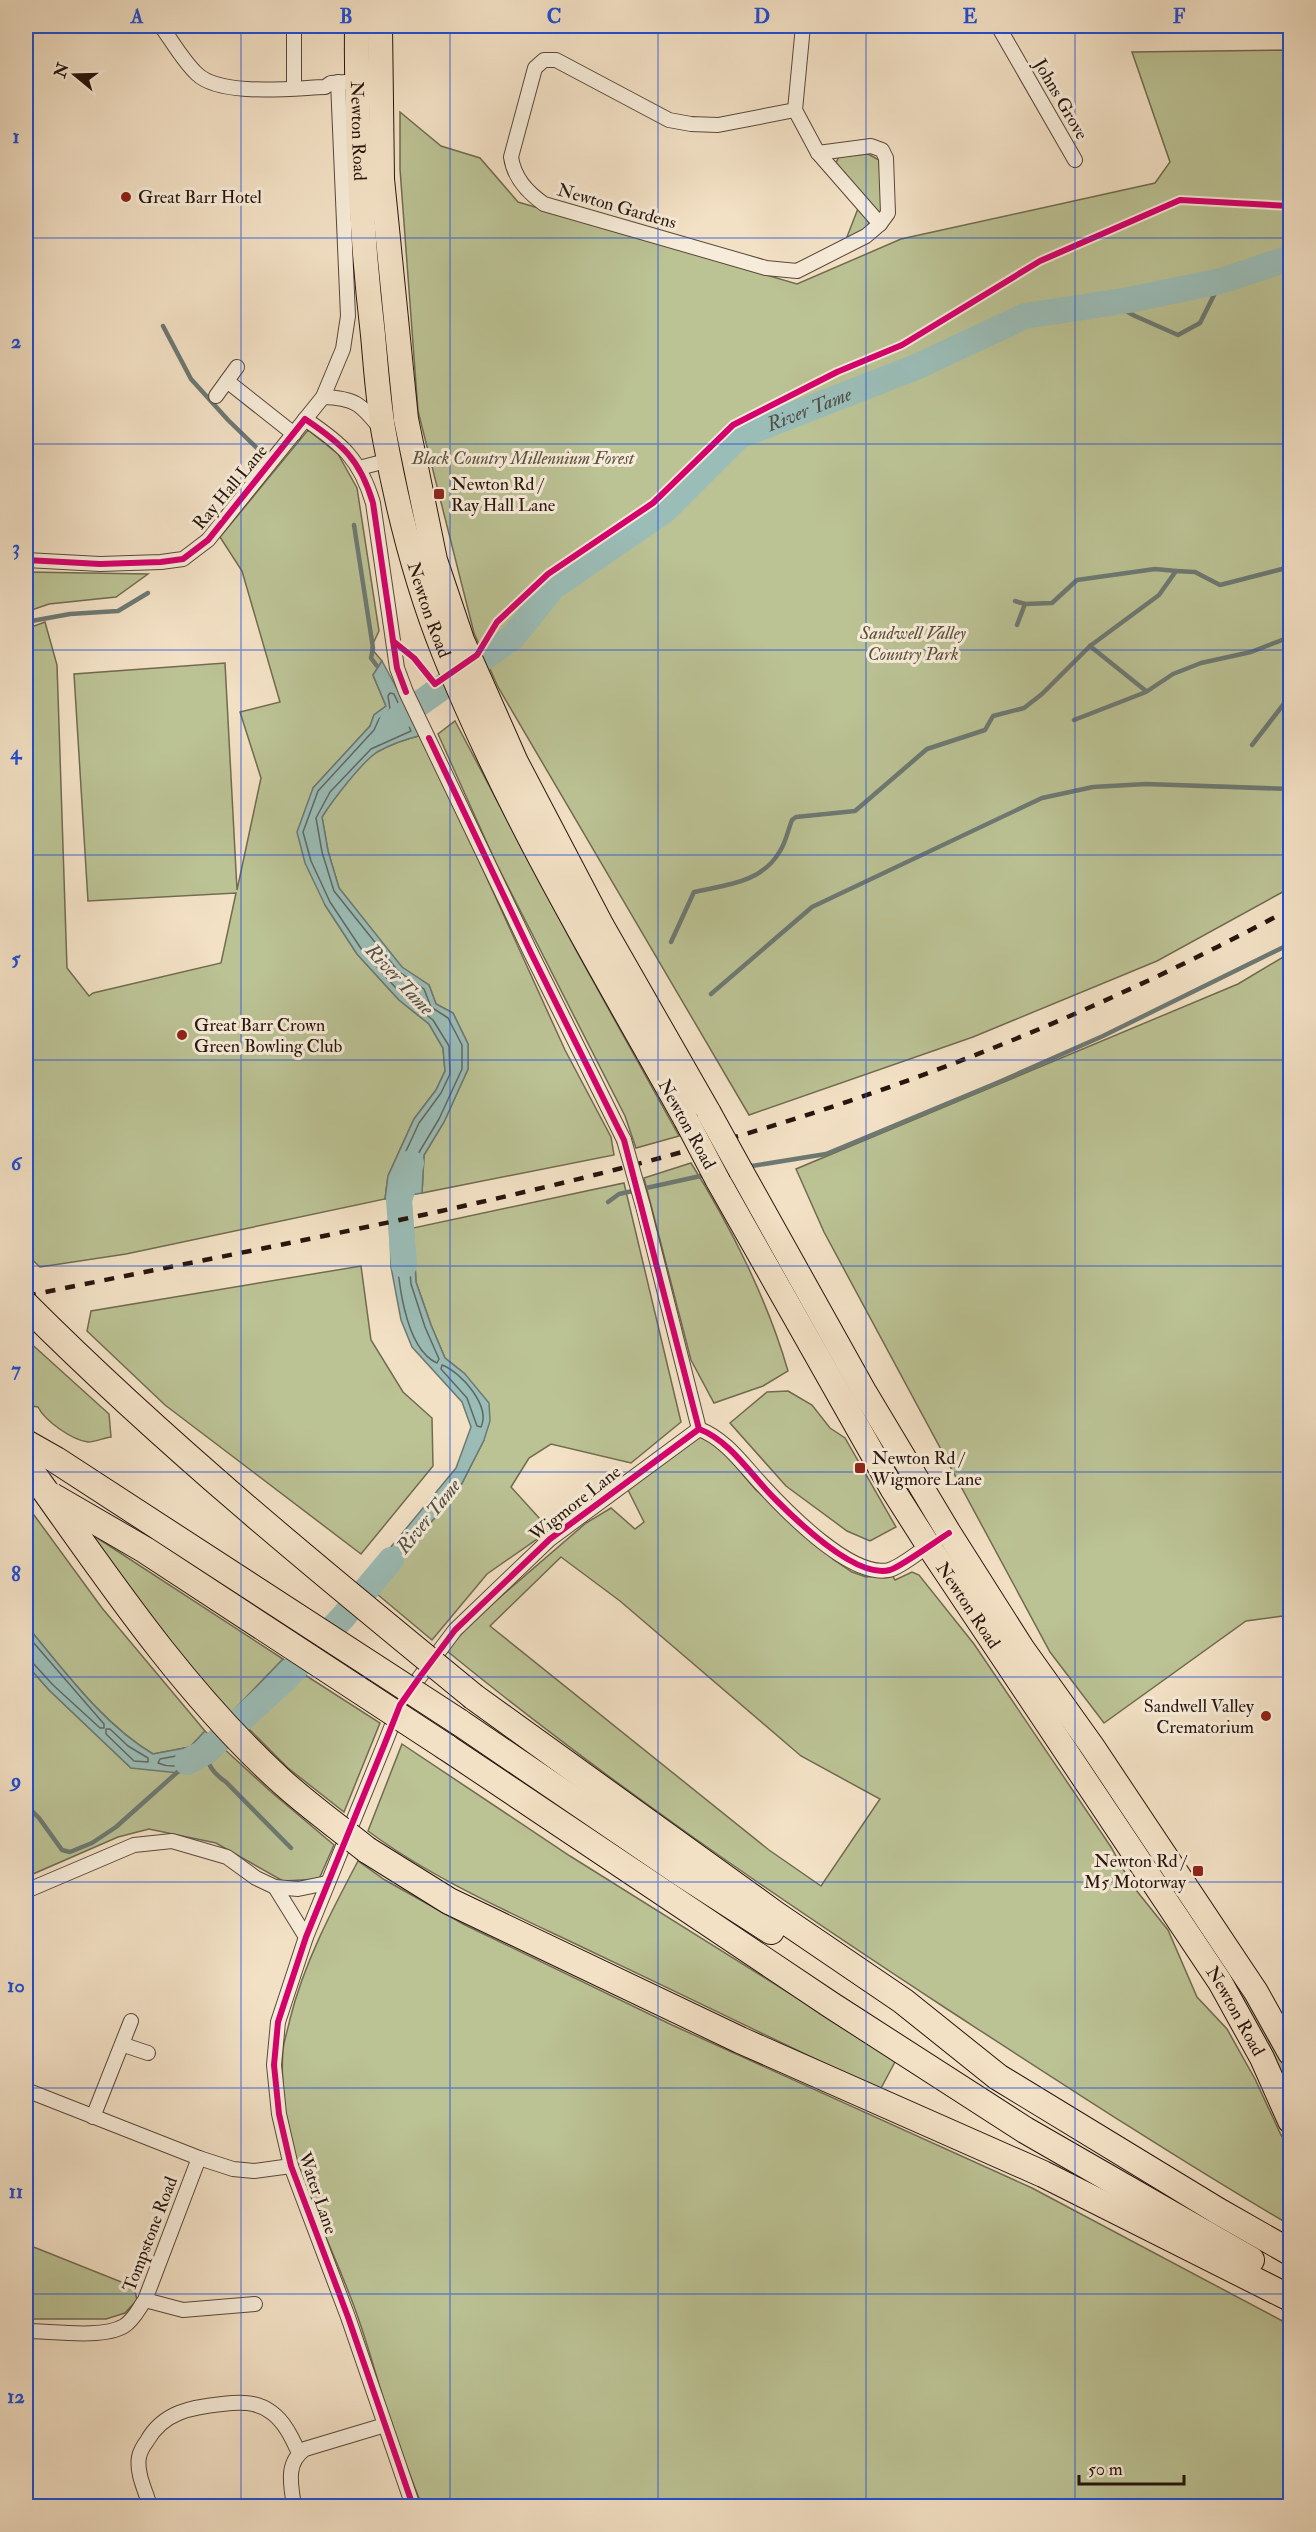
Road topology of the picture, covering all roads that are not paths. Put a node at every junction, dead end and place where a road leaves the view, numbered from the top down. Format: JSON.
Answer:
{"nodes":[{"id":1,"x":161,"y":26,"type":"edge"},
{"id":2,"x":294,"y":26,"type":"edge"},
{"id":3,"x":357,"y":26,"type":"edge"},
{"id":4,"x":380,"y":26,"type":"edge"},
{"id":5,"x":802,"y":26,"type":"edge"},
{"id":6,"x":998,"y":26,"type":"edge"},
{"id":7,"x":353,"y":86,"type":"junction"},
{"id":8,"x":294,"y":88,"type":"junction"},
{"id":9,"x":795,"y":110,"type":"junction"},
{"id":10,"x":818,"y":153,"type":"junction"},
{"id":11,"x":1075,"y":160,"type":"dead end"},
{"id":12,"x":880,"y":224,"type":"junction"},
{"id":13,"x":237,"y":368,"type":"dead end"},
{"id":14,"x":227,"y":381,"type":"junction"},
{"id":15,"x":216,"y":396,"type":"dead end"},
{"id":16,"x":323,"y":397,"type":"junction"},
{"id":17,"x":305,"y":419,"type":"junction"},
{"id":18,"x":384,"y":432,"type":"junction"},
{"id":19,"x":294,"y":435,"type":"junction"},
{"id":20,"x":390,"y":460,"type":"junction"},
{"id":21,"x":359,"y":468,"type":"junction"},
{"id":22,"x":26,"y":560,"type":"edge"},
{"id":23,"x":453,"y":646,"type":"junction"},
{"id":24,"x":476,"y":700,"type":"junction"},
{"id":25,"x":26,"y":1305,"type":"edge"},
{"id":26,"x":699,"y":1428,"type":"junction"},
{"id":27,"x":26,"y":1443,"type":"edge"},
{"id":28,"x":26,"y":1464,"type":"edge"},
{"id":29,"x":26,"y":1481,"type":"edge"},
{"id":30,"x":949,"y":1533,"type":"junction"},
{"id":31,"x":928,"y":1545,"type":"junction"},
{"id":32,"x":1151,"y":1836,"type":"junction"},
{"id":33,"x":327,"y":1883,"type":"junction"},
{"id":34,"x":275,"y":1887,"type":"junction"},
{"id":35,"x":26,"y":1891,"type":"edge"},
{"id":36,"x":306,"y":1937,"type":"junction"},
{"id":37,"x":1220,"y":1982,"type":"junction"},
{"id":38,"x":131,"y":2021,"type":"dead end"},
{"id":39,"x":124,"y":2045,"type":"junction"},
{"id":40,"x":148,"y":2053,"type":"dead end"},
{"id":41,"x":1290,"y":2053,"type":"edge"},
{"id":42,"x":981,"y":2065,"type":"junction"},
{"id":43,"x":26,"y":2090,"type":"edge"},
{"id":44,"x":93,"y":2117,"type":"junction"},
{"id":45,"x":1290,"y":2121,"type":"edge"},
{"id":46,"x":199,"y":2158,"type":"junction"},
{"id":47,"x":291,"y":2166,"type":"junction"},
{"id":48,"x":1290,"y":2252,"type":"edge"},
{"id":49,"x":1290,"y":2282,"type":"edge"},
{"id":50,"x":1290,"y":2298,"type":"edge"},
{"id":51,"x":145,"y":2300,"type":"junction"},
{"id":52,"x":255,"y":2304,"type":"dead end"},
{"id":53,"x":26,"y":2331,"type":"edge"},
{"id":54,"x":385,"y":2425,"type":"junction"},
{"id":55,"x":300,"y":2453,"type":"junction"},
{"id":56,"x":150,"y":2506,"type":"edge"},
{"id":57,"x":294,"y":2506,"type":"edge"},
{"id":58,"x":413,"y":2506,"type":"edge"}],
"edges":[{"from":1,"to":8,"type":"street"},
{"from":2,"to":8,"type":"street"},
{"from":3,"to":7,"type":"highway","name":"Newton Road"},
{"from":4,"to":7,"type":"highway","name":"Newton Road"},
{"from":5,"to":9,"type":"street"},
{"from":6,"to":11,"type":"street","name":"Johns Grove"},
{"from":7,"to":8,"type":"street"},
{"from":7,"to":16,"type":"street","name":"Newton Road"},
{"from":7,"to":18,"type":"highway","name":"Newton Road"},
{"from":7,"to":23,"type":"highway","name":"Newton Road"},
{"from":9,"to":10,"type":"street"},
{"from":9,"to":12,"type":"street","name":"Newton Gardens"},
{"from":10,"to":12,"type":"street"},
{"from":10,"to":12,"type":"street"},
{"from":13,"to":14,"type":"street"},
{"from":14,"to":15,"type":"street"},
{"from":14,"to":19,"type":"street"},
{"from":16,"to":17,"type":"street","name":"Ray Hall Lane"},
{"from":16,"to":18,"type":"street"},
{"from":17,"to":19,"type":"street","name":"Ray Hall Lane"},
{"from":17,"to":21,"type":"street"},
{"from":18,"to":20,"type":"highway","name":"Newton Road"},
{"from":19,"to":22,"type":"street","name":"Ray Hall Lane"},
{"from":20,"to":21,"type":"street"},
{"from":20,"to":23,"type":"highway","name":"Newton Road"},
{"from":21,"to":26,"type":"street","bridge":true},
{"from":23,"to":24,"type":"highway","name":"Newton Road"},
{"from":24,"to":30,"type":"highway","name":"Newton Road","bridge":true},
{"from":24,"to":31,"type":"highway","name":"Newton Road","bridge":true},
{"from":25,"to":42,"type":"highway","bridge":true},
{"from":26,"to":31,"type":"street"},
{"from":26,"to":33,"type":"street","name":"Wigmore Lane"},
{"from":27,"to":42,"type":"highway","bridge":true},
{"from":28,"to":50,"type":"highway","bridge":true},
{"from":29,"to":49,"type":"highway","bridge":true},
{"from":30,"to":31,"type":"street"},
{"from":30,"to":32,"type":"highway","name":"Newton Road"},
{"from":31,"to":37,"type":"highway","name":"Newton Road"},
{"from":32,"to":37,"type":"highway"},
{"from":32,"to":41,"type":"highway","name":"Newton Road"},
{"from":33,"to":34,"type":"street"},
{"from":33,"to":36,"type":"street","name":"Water Lane"},
{"from":34,"to":35,"type":"street"},
{"from":34,"to":36,"type":"street"},
{"from":36,"to":47,"type":"street","name":"Water Lane"},
{"from":37,"to":45,"type":"highway","name":"Newton Road"},
{"from":38,"to":39,"type":"street"},
{"from":39,"to":40,"type":"street"},
{"from":39,"to":44,"type":"street"},
{"from":42,"to":48,"type":"highway"},
{"from":43,"to":44,"type":"street"},
{"from":44,"to":46,"type":"street"},
{"from":46,"to":47,"type":"street"},
{"from":46,"to":51,"type":"street","name":"Tompstone Road"},
{"from":47,"to":54,"type":"street","name":"Water Lane"},
{"from":51,"to":52,"type":"street"},
{"from":51,"to":53,"type":"street","name":"Tompstone Road"},
{"from":54,"to":55,"type":"street"},
{"from":54,"to":58,"type":"street","name":"Water Lane"},
{"from":55,"to":56,"type":"street"},
{"from":55,"to":57,"type":"street"}]}
